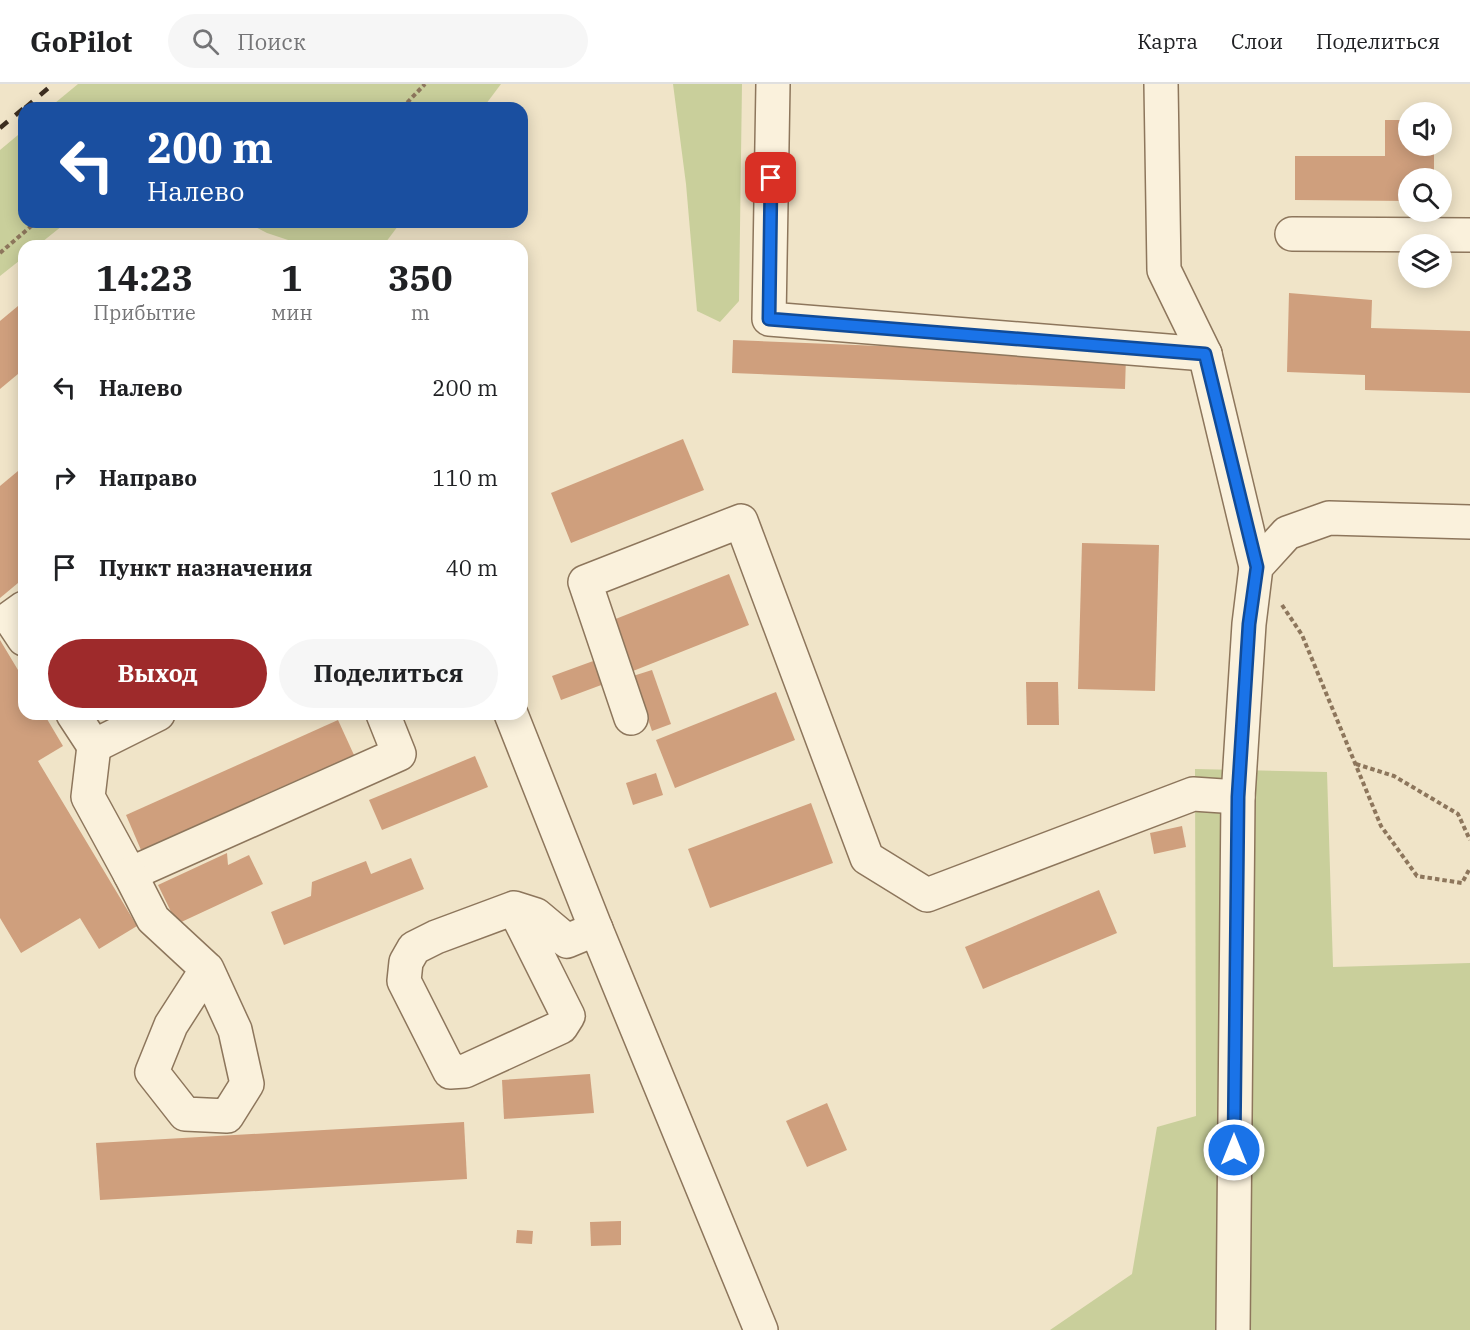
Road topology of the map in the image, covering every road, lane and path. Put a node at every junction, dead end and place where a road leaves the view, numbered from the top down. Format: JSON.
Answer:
{"nodes":[{"id":1,"x":425,"y":84,"type":"edge"},
{"id":2,"x":773,"y":84,"type":"edge"},
{"id":3,"x":1161,"y":84,"type":"edge"},
{"id":4,"x":408,"y":102,"type":"edge"},
{"id":5,"x":29,"y":228,"type":"edge"},
{"id":6,"x":1292,"y":234,"type":"dead end"},
{"id":7,"x":1470,"y":235,"type":"edge"},
{"id":8,"x":0,"y":253,"type":"edge"},
{"id":9,"x":1205,"y":354,"type":"junction"},
{"id":10,"x":1470,"y":522,"type":"edge"},
{"id":11,"x":1257,"y":567,"type":"junction"},
{"id":12,"x":18,"y":612,"type":"edge"},
{"id":13,"x":18,"y":630,"type":"edge"},
{"id":14,"x":631,"y":718,"type":"dead end"},
{"id":15,"x":77,"y":720,"type":"edge"},
{"id":16,"x":146,"y":720,"type":"edge"},
{"id":17,"x":385,"y":720,"type":"edge"},
{"id":18,"x":513,"y":720,"type":"edge"},
{"id":19,"x":94,"y":746,"type":"junction"},
{"id":20,"x":1356,"y":764,"type":"junction"},
{"id":21,"x":1238,"y":797,"type":"junction"},
{"id":22,"x":1470,"y":840,"type":"edge"},
{"id":23,"x":1470,"y":868,"type":"edge"},
{"id":24,"x":130,"y":874,"type":"junction"},
{"id":25,"x":514,"y":908,"type":"junction"},
{"id":26,"x":596,"y":929,"type":"junction"},
{"id":27,"x":207,"y":969,"type":"dead end"},
{"id":28,"x":761,"y":1330,"type":"edge"},
{"id":29,"x":1233,"y":1330,"type":"edge"}],
"edges":[{"from":1,"to":4,"type":"path"},
{"from":2,"to":9,"type":"street"},
{"from":3,"to":9,"type":"street"},
{"from":5,"to":8,"type":"path"},
{"from":6,"to":7,"type":"street"},
{"from":9,"to":11,"type":"street"},
{"from":10,"to":11,"type":"street"},
{"from":11,"to":20,"type":"path"},
{"from":11,"to":21,"type":"street"},
{"from":12,"to":13,"type":"street"},
{"from":14,"to":21,"type":"street"},
{"from":15,"to":19,"type":"street"},
{"from":16,"to":19,"type":"street"},
{"from":17,"to":24,"type":"street"},
{"from":18,"to":26,"type":"street"},
{"from":19,"to":24,"type":"street"},
{"from":20,"to":22,"type":"path"},
{"from":20,"to":23,"type":"path"},
{"from":21,"to":29,"type":"street"},
{"from":24,"to":27,"type":"street"},
{"from":25,"to":25,"type":"street"},
{"from":25,"to":26,"type":"street"},
{"from":26,"to":28,"type":"street"}]}
